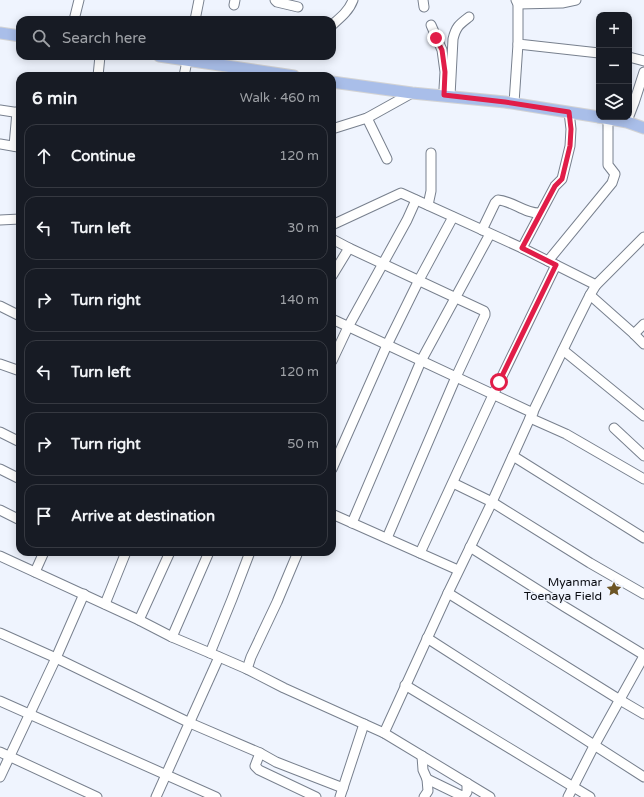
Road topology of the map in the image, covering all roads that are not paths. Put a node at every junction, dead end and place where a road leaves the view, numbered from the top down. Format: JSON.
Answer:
{"nodes":[{"id":1,"x":79,"y":0,"type":"edge"},
{"id":2,"x":197,"y":0,"type":"edge"},
{"id":3,"x":275,"y":0,"type":"edge"},
{"id":4,"x":353,"y":0,"type":"edge"},
{"id":5,"x":576,"y":0,"type":"edge"},
{"id":6,"x":517,"y":2,"type":"edge"},
{"id":7,"x":298,"y":7,"type":"dead end"},
{"id":8,"x":75,"y":16,"type":"edge"},
{"id":9,"x":195,"y":16,"type":"edge"},
{"id":10,"x":469,"y":17,"type":"dead end"},
{"id":11,"x":336,"y":21,"type":"edge"},
{"id":12,"x":431,"y":25,"type":"dead end"},
{"id":13,"x":0,"y":33,"type":"edge"},
{"id":14,"x":16,"y":35,"type":"edge"},
{"id":15,"x":518,"y":44,"type":"junction"},
{"id":16,"x":596,"y":53,"type":"edge"},
{"id":17,"x":632,"y":58,"type":"edge"},
{"id":18,"x":100,"y":60,"type":"edge"},
{"id":19,"x":187,"y":60,"type":"edge"},
{"id":20,"x":199,"y":60,"type":"edge"},
{"id":21,"x":644,"y":61,"type":"edge"},
{"id":22,"x":98,"y":72,"type":"edge"},
{"id":23,"x":185,"y":72,"type":"edge"},
{"id":24,"x":270,"y":72,"type":"edge"},
{"id":25,"x":644,"y":72,"type":"edge"},
{"id":26,"x":336,"y":83,"type":"edge"},
{"id":27,"x":412,"y":93,"type":"junction"},
{"id":28,"x":447,"y":96,"type":"junction"},
{"id":29,"x":514,"y":103,"type":"junction"},
{"id":30,"x":632,"y":108,"type":"edge"},
{"id":31,"x":0,"y":110,"type":"edge"},
{"id":32,"x":16,"y":112,"type":"edge"},
{"id":33,"x":569,"y":112,"type":"junction"},
{"id":34,"x":596,"y":116,"type":"edge"},
{"id":35,"x":367,"y":118,"type":"junction"},
{"id":36,"x":602,"y":120,"type":"edge"},
{"id":37,"x":631,"y":120,"type":"edge"},
{"id":38,"x":336,"y":128,"type":"edge"},
{"id":39,"x":644,"y":128,"type":"edge"},
{"id":40,"x":0,"y":144,"type":"edge"},
{"id":41,"x":16,"y":146,"type":"edge"},
{"id":42,"x":431,"y":153,"type":"dead end"},
{"id":43,"x":387,"y":159,"type":"dead end"},
{"id":44,"x":416,"y":200,"type":"junction"},
{"id":45,"x":428,"y":206,"type":"junction"},
{"id":46,"x":540,"y":213,"type":"junction"},
{"id":47,"x":453,"y":217,"type":"junction"},
{"id":48,"x":16,"y":219,"type":"edge"},
{"id":49,"x":0,"y":220,"type":"edge"},
{"id":50,"x":336,"y":223,"type":"edge"},
{"id":51,"x":486,"y":232,"type":"junction"},
{"id":52,"x":644,"y":237,"type":"edge"},
{"id":53,"x":336,"y":241,"type":"edge"},
{"id":54,"x":349,"y":248,"type":"junction"},
{"id":55,"x":522,"y":248,"type":"junction"},
{"id":56,"x":552,"y":263,"type":"junction"},
{"id":57,"x":384,"y":264,"type":"junction"},
{"id":58,"x":336,"y":269,"type":"edge"},
{"id":59,"x":419,"y":280,"type":"junction"},
{"id":60,"x":596,"y":285,"type":"junction"},
{"id":61,"x":590,"y":295,"type":"junction"},
{"id":62,"x":455,"y":297,"type":"junction"},
{"id":63,"x":0,"y":306,"type":"edge"},
{"id":64,"x":16,"y":314,"type":"edge"},
{"id":65,"x":336,"y":321,"type":"edge"},
{"id":66,"x":644,"y":324,"type":"edge"},
{"id":67,"x":348,"y":327,"type":"junction"},
{"id":68,"x":634,"y":334,"type":"junction"},
{"id":69,"x":644,"y":344,"type":"edge"},
{"id":70,"x":387,"y":345,"type":"junction"},
{"id":71,"x":563,"y":350,"type":"junction"},
{"id":72,"x":336,"y":352,"type":"edge"},
{"id":73,"x":421,"y":361,"type":"junction"},
{"id":74,"x":0,"y":364,"type":"edge"},
{"id":75,"x":16,"y":370,"type":"edge"},
{"id":76,"x":456,"y":377,"type":"junction"},
{"id":77,"x":493,"y":394,"type":"junction"},
{"id":78,"x":532,"y":415,"type":"junction"},
{"id":79,"x":644,"y":416,"type":"edge"},
{"id":80,"x":614,"y":428,"type":"dead end"},
{"id":81,"x":0,"y":432,"type":"edge"},
{"id":82,"x":16,"y":440,"type":"edge"},
{"id":83,"x":513,"y":456,"type":"junction"},
{"id":84,"x":644,"y":456,"type":"edge"},
{"id":85,"x":336,"y":460,"type":"edge"},
{"id":86,"x":0,"y":469,"type":"edge"},
{"id":87,"x":16,"y":476,"type":"edge"},
{"id":88,"x":644,"y":479,"type":"edge"},
{"id":89,"x":453,"y":483,"type":"junction"},
{"id":90,"x":492,"y":502,"type":"junction"},
{"id":91,"x":0,"y":510,"type":"edge"},
{"id":92,"x":336,"y":516,"type":"edge"},
{"id":93,"x":16,"y":518,"type":"edge"},
{"id":94,"x":352,"y":523,"type":"junction"},
{"id":95,"x":387,"y":538,"type":"junction"},
{"id":96,"x":644,"y":538,"type":"edge"},
{"id":97,"x":470,"y":547,"type":"junction"},
{"id":98,"x":420,"y":553,"type":"junction"},
{"id":99,"x":0,"y":556,"type":"edge"},
{"id":100,"x":42,"y":556,"type":"edge"},
{"id":101,"x":124,"y":556,"type":"edge"},
{"id":102,"x":168,"y":556,"type":"edge"},
{"id":103,"x":207,"y":556,"type":"edge"},
{"id":104,"x":248,"y":556,"type":"edge"},
{"id":105,"x":296,"y":556,"type":"edge"},
{"id":106,"x":458,"y":570,"type":"junction"},
{"id":107,"x":35,"y":572,"type":"junction"},
{"id":108,"x":448,"y":593,"type":"junction"},
{"id":109,"x":84,"y":594,"type":"junction"},
{"id":110,"x":644,"y":594,"type":"edge"},
{"id":111,"x":105,"y":604,"type":"junction"},
{"id":112,"x":139,"y":620,"type":"junction"},
{"id":113,"x":0,"y":633,"type":"edge"},
{"id":114,"x":172,"y":637,"type":"junction"},
{"id":115,"x":427,"y":638,"type":"junction"},
{"id":116,"x":210,"y":653,"type":"junction"},
{"id":117,"x":644,"y":655,"type":"edge"},
{"id":118,"x":219,"y":657,"type":"junction"},
{"id":119,"x":56,"y":658,"type":"junction"},
{"id":120,"x":247,"y":670,"type":"junction"},
{"id":121,"x":405,"y":685,"type":"junction"},
{"id":122,"x":620,"y":700,"type":"junction"},
{"id":123,"x":0,"y":701,"type":"edge"},
{"id":124,"x":29,"y":714,"type":"junction"},
{"id":125,"x":644,"y":714,"type":"edge"},
{"id":126,"x":190,"y":722,"type":"junction"},
{"id":127,"x":364,"y":724,"type":"junction"},
{"id":128,"x":384,"y":733,"type":"junction"},
{"id":129,"x":594,"y":746,"type":"junction"},
{"id":130,"x":0,"y":752,"type":"edge"},
{"id":131,"x":260,"y":753,"type":"junction"},
{"id":132,"x":10,"y":756,"type":"junction"},
{"id":133,"x":422,"y":756,"type":"junction"},
{"id":134,"x":166,"y":775,"type":"junction"},
{"id":135,"x":0,"y":777,"type":"edge"},
{"id":136,"x":644,"y":777,"type":"edge"},
{"id":137,"x":427,"y":779,"type":"junction"},
{"id":138,"x":467,"y":783,"type":"junction"},
{"id":139,"x":573,"y":787,"type":"junction"},
{"id":140,"x":343,"y":788,"type":"junction"},
{"id":141,"x":97,"y":797,"type":"edge"},
{"id":142,"x":156,"y":797,"type":"edge"},
{"id":143,"x":216,"y":797,"type":"edge"},
{"id":144,"x":316,"y":797,"type":"edge"},
{"id":145,"x":340,"y":797,"type":"edge"},
{"id":146,"x":424,"y":797,"type":"edge"},
{"id":147,"x":490,"y":797,"type":"edge"},
{"id":148,"x":568,"y":797,"type":"edge"},
{"id":149,"x":590,"y":797,"type":"edge"}],
"edges":[{"from":1,"to":8,"type":"street"},
{"from":2,"to":9,"type":"street"},
{"from":3,"to":7,"type":"street"},
{"from":4,"to":11,"type":"street"},
{"from":5,"to":6,"type":"street"},
{"from":6,"to":15,"type":"street"},
{"from":10,"to":28,"type":"street"},
{"from":12,"to":28,"type":"street"},
{"from":13,"to":14,"type":"main road"},
{"from":15,"to":16,"type":"street"},
{"from":15,"to":29,"type":"street"},
{"from":17,"to":21,"type":"street"},
{"from":18,"to":22,"type":"street"},
{"from":19,"to":23,"type":"street"},
{"from":20,"to":24,"type":"main road"},
{"from":25,"to":30,"type":"street"},
{"from":26,"to":27,"type":"main road"},
{"from":27,"to":28,"type":"main road"},
{"from":27,"to":35,"type":"street"},
{"from":28,"to":29,"type":"main road"},
{"from":29,"to":33,"type":"main road"},
{"from":31,"to":32,"type":"street"},
{"from":33,"to":34,"type":"main road"},
{"from":33,"to":46,"type":"street"},
{"from":35,"to":38,"type":"street"},
{"from":35,"to":43,"type":"street"},
{"from":36,"to":56,"type":"street"},
{"from":37,"to":39,"type":"main road"},
{"from":40,"to":41,"type":"street"},
{"from":42,"to":45,"type":"street"},
{"from":44,"to":45,"type":"street"},
{"from":44,"to":50,"type":"street"},
{"from":44,"to":57,"type":"street"},
{"from":45,"to":47,"type":"street"},
{"from":46,"to":51,"type":"street"},
{"from":46,"to":55,"type":"street"},
{"from":47,"to":51,"type":"street"},
{"from":47,"to":59,"type":"street"},
{"from":48,"to":49,"type":"street"},
{"from":51,"to":55,"type":"street"},
{"from":51,"to":62,"type":"street"},
{"from":52,"to":60,"type":"street"},
{"from":53,"to":54,"type":"street"},
{"from":54,"to":57,"type":"street"},
{"from":54,"to":58,"type":"street"},
{"from":55,"to":56,"type":"street"},
{"from":56,"to":60,"type":"street"},
{"from":56,"to":77,"type":"street"},
{"from":57,"to":59,"type":"street"},
{"from":57,"to":67,"type":"street"},
{"from":59,"to":62,"type":"street"},
{"from":59,"to":70,"type":"street"},
{"from":60,"to":61,"type":"street"},
{"from":61,"to":68,"type":"street"},
{"from":61,"to":71,"type":"street"},
{"from":62,"to":73,"type":"street"},
{"from":62,"to":76,"type":"street"},
{"from":63,"to":64,"type":"street"},
{"from":65,"to":67,"type":"street"},
{"from":66,"to":68,"type":"street"},
{"from":67,"to":70,"type":"street"},
{"from":67,"to":72,"type":"street"},
{"from":68,"to":69,"type":"street"},
{"from":70,"to":73,"type":"street"},
{"from":70,"to":85,"type":"street"},
{"from":71,"to":78,"type":"street"},
{"from":71,"to":79,"type":"street"},
{"from":73,"to":76,"type":"street"},
{"from":73,"to":94,"type":"street"},
{"from":74,"to":75,"type":"street"},
{"from":76,"to":77,"type":"street"},
{"from":76,"to":95,"type":"street"},
{"from":77,"to":78,"type":"street"},
{"from":77,"to":89,"type":"street"},
{"from":78,"to":83,"type":"street"},
{"from":78,"to":88,"type":"street"},
{"from":80,"to":84,"type":"street"},
{"from":81,"to":82,"type":"street"},
{"from":83,"to":90,"type":"street"},
{"from":83,"to":96,"type":"street"},
{"from":86,"to":87,"type":"street"},
{"from":89,"to":90,"type":"street"},
{"from":89,"to":98,"type":"street"},
{"from":90,"to":97,"type":"street"},
{"from":90,"to":110,"type":"street"},
{"from":91,"to":93,"type":"street"},
{"from":92,"to":94,"type":"street"},
{"from":94,"to":95,"type":"street"},
{"from":95,"to":98,"type":"street"},
{"from":97,"to":106,"type":"street"},
{"from":97,"to":117,"type":"street"},
{"from":98,"to":106,"type":"street"},
{"from":99,"to":107,"type":"street"},
{"from":100,"to":107,"type":"street"},
{"from":101,"to":111,"type":"street"},
{"from":102,"to":112,"type":"street"},
{"from":103,"to":114,"type":"street"},
{"from":104,"to":116,"type":"street"},
{"from":105,"to":120,"type":"street"},
{"from":106,"to":108,"type":"street"},
{"from":107,"to":109,"type":"street"},
{"from":108,"to":115,"type":"street"},
{"from":108,"to":122,"type":"street"},
{"from":109,"to":111,"type":"street"},
{"from":109,"to":119,"type":"street"},
{"from":111,"to":112,"type":"street"},
{"from":112,"to":114,"type":"street"},
{"from":113,"to":119,"type":"street"},
{"from":114,"to":116,"type":"street"},
{"from":115,"to":121,"type":"street"},
{"from":115,"to":129,"type":"street"},
{"from":116,"to":118,"type":"street"},
{"from":117,"to":122,"type":"street"},
{"from":118,"to":120,"type":"street"},
{"from":118,"to":126,"type":"street"},
{"from":119,"to":124,"type":"street"},
{"from":119,"to":126,"type":"street"},
{"from":120,"to":127,"type":"street"},
{"from":121,"to":128,"type":"street"},
{"from":121,"to":139,"type":"street"},
{"from":122,"to":125,"type":"street"},
{"from":122,"to":129,"type":"street"},
{"from":123,"to":124,"type":"street"},
{"from":124,"to":132,"type":"street"},
{"from":124,"to":134,"type":"street"},
{"from":126,"to":131,"type":"street"},
{"from":126,"to":134,"type":"street"},
{"from":127,"to":128,"type":"street"},
{"from":127,"to":140,"type":"street"},
{"from":128,"to":133,"type":"street"},
{"from":129,"to":136,"type":"street"},
{"from":129,"to":139,"type":"street"},
{"from":130,"to":132,"type":"street"},
{"from":131,"to":140,"type":"street"},
{"from":131,"to":144,"type":"street"},
{"from":132,"to":135,"type":"street"},
{"from":132,"to":141,"type":"street"},
{"from":133,"to":137,"type":"street"},
{"from":133,"to":138,"type":"street"},
{"from":134,"to":142,"type":"street"},
{"from":134,"to":143,"type":"street"},
{"from":137,"to":138,"type":"street"},
{"from":137,"to":146,"type":"street"},
{"from":138,"to":147,"type":"street"},
{"from":139,"to":148,"type":"street"},
{"from":139,"to":149,"type":"street"},
{"from":140,"to":145,"type":"street"}]}
